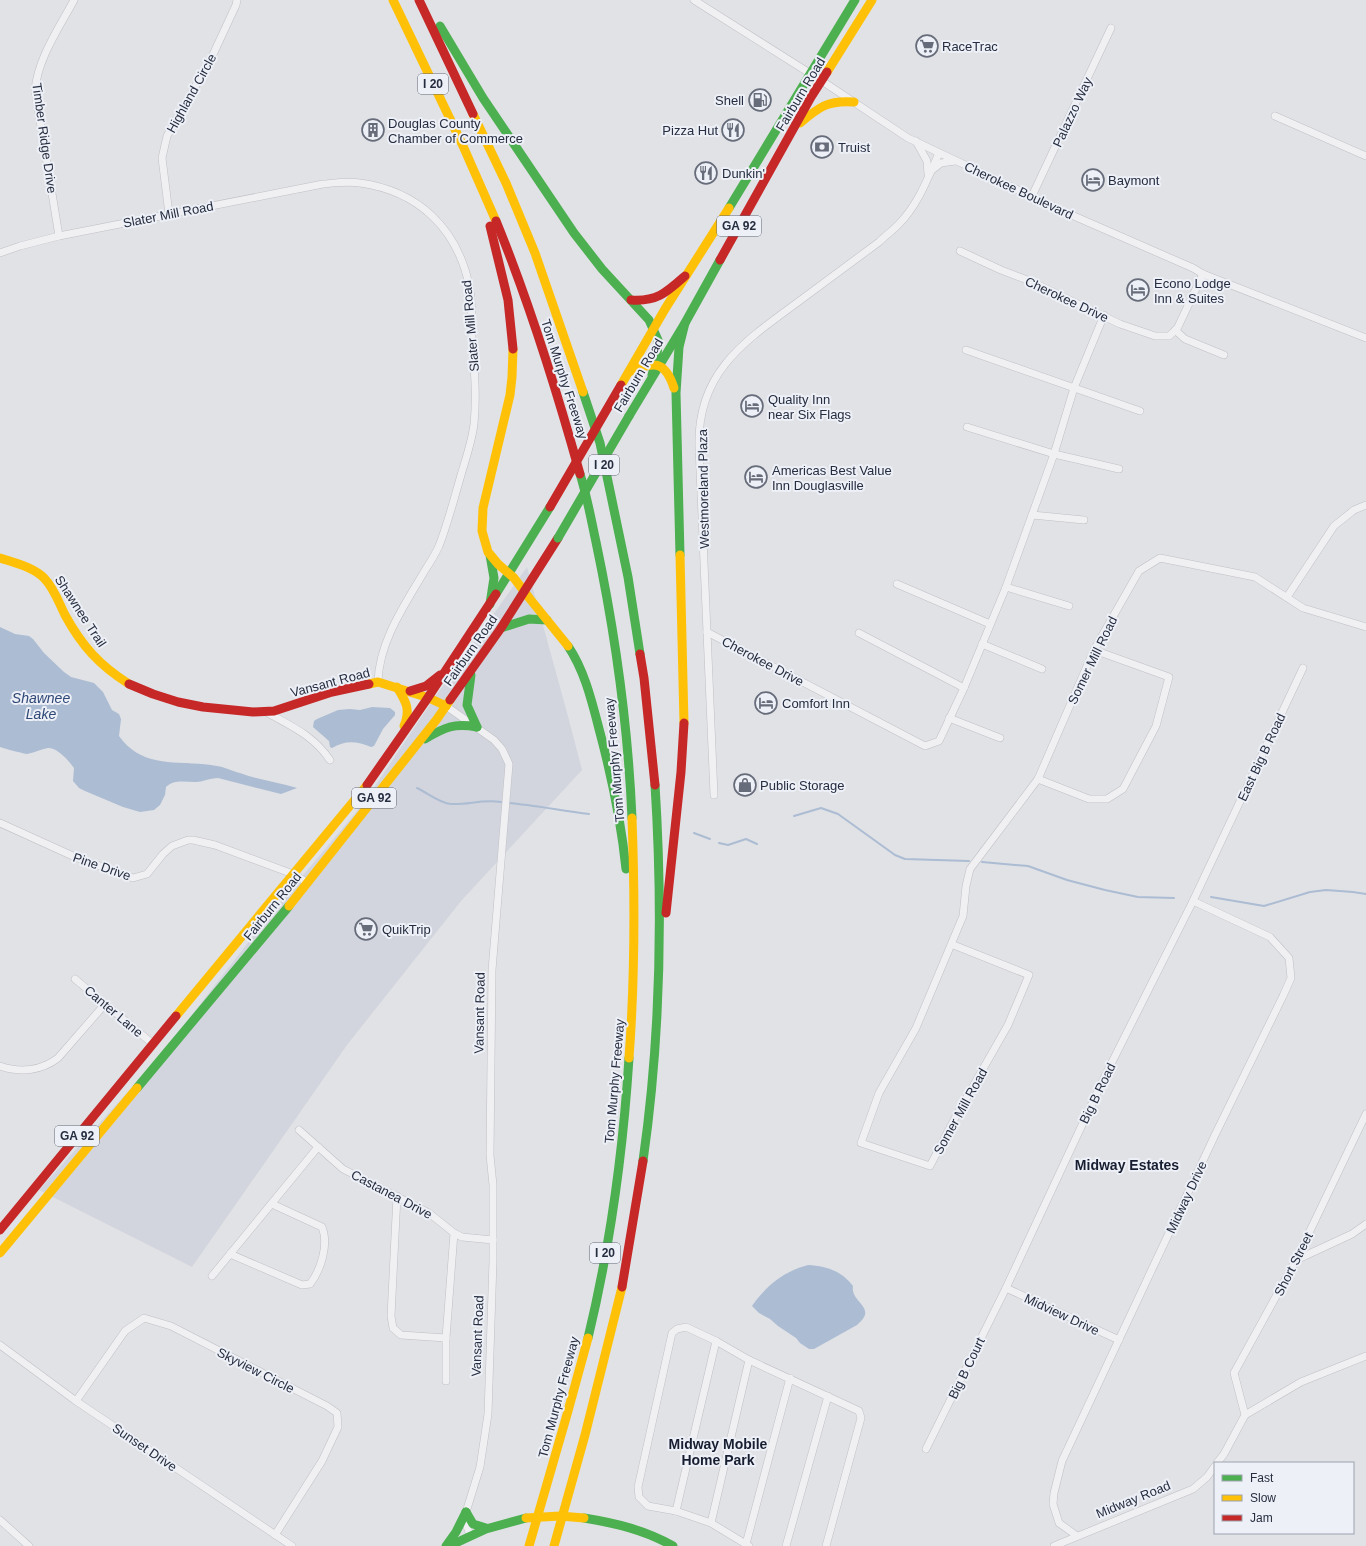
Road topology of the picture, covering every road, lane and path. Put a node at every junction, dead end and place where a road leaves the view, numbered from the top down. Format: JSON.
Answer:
{"nodes":[{"id":1,"x":74,"y":0,"type":"edge"},
{"id":2,"x":237,"y":0,"type":"edge"},
{"id":3,"x":393,"y":0,"type":"edge"},
{"id":4,"x":420,"y":0,"type":"edge"},
{"id":5,"x":425,"y":0,"type":"edge"},
{"id":6,"x":694,"y":0,"type":"edge"},
{"id":7,"x":855,"y":0,"type":"edge"},
{"id":8,"x":872,"y":0,"type":"edge"},
{"id":9,"x":1111,"y":28,"type":"dead end"},
{"id":10,"x":811,"y":73,"type":"junction"},
{"id":11,"x":822,"y":81,"type":"junction"},
{"id":12,"x":854,"y":102,"type":"junction"},
{"id":13,"x":1275,"y":116,"type":"dead end"},
{"id":14,"x":794,"y":129,"type":"junction"},
{"id":15,"x":916,"y":141,"type":"junction"},
{"id":16,"x":939,"y":153,"type":"junction"},
{"id":17,"x":1366,"y":156,"type":"edge"},
{"id":18,"x":956,"y":161,"type":"junction"},
{"id":19,"x":474,"y":169,"type":"junction"},
{"id":20,"x":931,"y":170,"type":"junction"},
{"id":21,"x":926,"y":184,"type":"junction"},
{"id":22,"x":1032,"y":196,"type":"junction"},
{"id":23,"x":169,"y":214,"type":"junction"},
{"id":24,"x":59,"y":236,"type":"junction"},
{"id":25,"x":960,"y":251,"type":"dead end"},
{"id":26,"x":0,"y":253,"type":"edge"},
{"id":27,"x":1203,"y":274,"type":"junction"},
{"id":28,"x":685,"y":276,"type":"junction"},
{"id":29,"x":631,"y":300,"type":"junction"},
{"id":30,"x":1104,"y":316,"type":"junction"},
{"id":31,"x":685,"y":322,"type":"junction"},
{"id":32,"x":654,"y":328,"type":"junction"},
{"id":33,"x":1175,"y":330,"type":"junction"},
{"id":34,"x":1366,"y":338,"type":"edge"},
{"id":35,"x":966,"y":350,"type":"dead end"},
{"id":36,"x":1224,"y":355,"type":"dead end"},
{"id":37,"x":657,"y":365,"type":"junction"},
{"id":38,"x":629,"y":372,"type":"junction"},
{"id":39,"x":1074,"y":388,"type":"junction"},
{"id":40,"x":676,"y":394,"type":"junction"},
{"id":41,"x":1140,"y":411,"type":"dead end"},
{"id":42,"x":967,"y":428,"type":"dead end"},
{"id":43,"x":1054,"y":454,"type":"junction"},
{"id":44,"x":1119,"y":470,"type":"dead end"},
{"id":45,"x":1366,"y":505,"type":"edge"},
{"id":46,"x":1032,"y":514,"type":"junction"},
{"id":47,"x":1084,"y":520,"type":"dead end"},
{"id":48,"x":490,"y":555,"type":"junction"},
{"id":49,"x":0,"y":558,"type":"edge"},
{"id":50,"x":509,"y":573,"type":"junction"},
{"id":51,"x":897,"y":584,"type":"dead end"},
{"id":52,"x":1006,"y":587,"type":"junction"},
{"id":53,"x":525,"y":593,"type":"junction"},
{"id":54,"x":1287,"y":597,"type":"junction"},
{"id":55,"x":490,"y":604,"type":"junction"},
{"id":56,"x":1069,"y":606,"type":"dead end"},
{"id":57,"x":547,"y":620,"type":"junction"},
{"id":58,"x":990,"y":624,"type":"junction"},
{"id":59,"x":1365,"y":625,"type":"edge"},
{"id":60,"x":501,"y":628,"type":"junction"},
{"id":61,"x":707,"y":632,"type":"junction"},
{"id":62,"x":859,"y":633,"type":"dead end"},
{"id":63,"x":982,"y":644,"type":"junction"},
{"id":64,"x":1094,"y":650,"type":"junction"},
{"id":65,"x":449,"y":668,"type":"junction"},
{"id":66,"x":1303,"y":668,"type":"dead end"},
{"id":67,"x":472,"y":669,"type":"junction"},
{"id":68,"x":1042,"y":669,"type":"dead end"},
{"id":69,"x":378,"y":682,"type":"junction"},
{"id":70,"x":398,"y":688,"type":"junction"},
{"id":71,"x":964,"y":688,"type":"junction"},
{"id":72,"x":410,"y":692,"type":"junction"},
{"id":73,"x":430,"y":698,"type":"junction"},
{"id":74,"x":446,"y":706,"type":"junction"},
{"id":75,"x":266,"y":712,"type":"junction"},
{"id":76,"x":949,"y":718,"type":"junction"},
{"id":77,"x":477,"y":727,"type":"junction"},
{"id":78,"x":1000,"y":738,"type":"dead end"},
{"id":79,"x":417,"y":743,"type":"junction"},
{"id":80,"x":396,"y":744,"type":"junction"},
{"id":81,"x":330,"y":760,"type":"dead end"},
{"id":82,"x":1038,"y":778,"type":"junction"},
{"id":83,"x":714,"y":795,"type":"dead end"},
{"id":84,"x":0,"y":823,"type":"edge"},
{"id":85,"x":293,"y":874,"type":"junction"},
{"id":86,"x":308,"y":883,"type":"junction"},
{"id":87,"x":1193,"y":901,"type":"junction"},
{"id":88,"x":952,"y":944,"type":"junction"},
{"id":89,"x":634,"y":952,"type":"junction"},
{"id":90,"x":660,"y":962,"type":"junction"},
{"id":91,"x":75,"y":979,"type":"dead end"},
{"id":92,"x":197,"y":990,"type":"junction"},
{"id":93,"x":105,"y":1004,"type":"junction"},
{"id":94,"x":153,"y":1044,"type":"junction"},
{"id":95,"x":166,"y":1054,"type":"junction"},
{"id":96,"x":0,"y":1066,"type":"edge"},
{"id":97,"x":1366,"y":1114,"type":"edge"},
{"id":98,"x":299,"y":1130,"type":"dead end"},
{"id":99,"x":318,"y":1147,"type":"junction"},
{"id":100,"x":397,"y":1196,"type":"junction"},
{"id":101,"x":272,"y":1204,"type":"junction"},
{"id":102,"x":1366,"y":1224,"type":"edge"},
{"id":103,"x":0,"y":1230,"type":"edge"},
{"id":104,"x":454,"y":1233,"type":"junction"},
{"id":105,"x":493,"y":1240,"type":"junction"},
{"id":106,"x":0,"y":1253,"type":"edge"},
{"id":107,"x":230,"y":1254,"type":"junction"},
{"id":108,"x":1296,"y":1260,"type":"junction"},
{"id":109,"x":212,"y":1276,"type":"dead end"},
{"id":110,"x":1006,"y":1288,"type":"junction"},
{"id":111,"x":446,"y":1338,"type":"junction"},
{"id":112,"x":1119,"y":1340,"type":"junction"},
{"id":113,"x":716,"y":1341,"type":"junction"},
{"id":114,"x":0,"y":1345,"type":"edge"},
{"id":115,"x":1366,"y":1356,"type":"edge"},
{"id":116,"x":750,"y":1360,"type":"junction"},
{"id":117,"x":790,"y":1378,"type":"junction"},
{"id":118,"x":446,"y":1381,"type":"dead end"},
{"id":119,"x":828,"y":1396,"type":"junction"},
{"id":120,"x":76,"y":1401,"type":"junction"},
{"id":121,"x":1245,"y":1415,"type":"junction"},
{"id":122,"x":926,"y":1449,"type":"dead end"},
{"id":123,"x":1218,"y":1462,"type":"edge"},
{"id":124,"x":1214,"y":1467,"type":"edge"},
{"id":125,"x":676,"y":1511,"type":"junction"},
{"id":126,"x":466,"y":1512,"type":"junction"},
{"id":127,"x":0,"y":1520,"type":"edge"},
{"id":128,"x":711,"y":1523,"type":"junction"},
{"id":129,"x":486,"y":1528,"type":"junction"},
{"id":130,"x":275,"y":1535,"type":"junction"},
{"id":131,"x":470,"y":1535,"type":"junction"},
{"id":132,"x":1077,"y":1536,"type":"junction"},
{"id":133,"x":748,"y":1545,"type":"edge"},
{"id":134,"x":29,"y":1546,"type":"edge"},
{"id":135,"x":292,"y":1546,"type":"edge"},
{"id":136,"x":448,"y":1546,"type":"edge"},
{"id":137,"x":529,"y":1546,"type":"edge"},
{"id":138,"x":554,"y":1546,"type":"edge"},
{"id":139,"x":673,"y":1546,"type":"edge"},
{"id":140,"x":786,"y":1546,"type":"edge"},
{"id":141,"x":826,"y":1546,"type":"edge"},
{"id":142,"x":1054,"y":1546,"type":"edge"}],
"edges":[{"from":1,"to":24,"type":"street","name":"Timber Ridge Drive"},
{"from":2,"to":23,"type":"street","name":"Highland Circle"},
{"from":3,"to":19,"type":"main road","name":"Tom Murphy Freeway","number":"I 20"},
{"from":4,"to":90,"type":"main road","name":"Tom Murphy Freeway","number":"I 20"},
{"from":5,"to":29,"type":"main road"},
{"from":6,"to":10,"type":"street","name":"Cherokee Boulevard"},
{"from":7,"to":10,"type":"main road","name":"Fairburn Road","number":"GA 92"},
{"from":8,"to":11,"type":"main road","name":"Fairburn Road","number":"GA 92"},
{"from":9,"to":22,"type":"street","name":"Palazzo Way"},
{"from":10,"to":11,"type":"street","name":"Cherokee Boulevard"},
{"from":10,"to":28,"type":"main road","name":"Fairburn Road","number":"GA 92"},
{"from":11,"to":12,"type":"street","name":"Cherokee Boulevard"},
{"from":11,"to":14,"type":"main road","name":"Fairburn Road","number":"GA 92"},
{"from":12,"to":14,"type":"main road"},
{"from":12,"to":15,"type":"street","name":"Cherokee Boulevard"},
{"from":13,"to":17,"type":"street"},
{"from":14,"to":31,"type":"main road","name":"Fairburn Road","number":"GA 92"},
{"from":15,"to":16,"type":"street","name":"Cherokee Boulevard"},
{"from":15,"to":21,"type":"street","name":"Westmoreland Plaza"},
{"from":16,"to":18,"type":"street","name":"Cherokee Boulevard"},
{"from":16,"to":20,"type":"street","name":"Westmoreland Plaza"},
{"from":18,"to":20,"type":"street"},
{"from":18,"to":22,"type":"street","name":"Cherokee Boulevard"},
{"from":19,"to":48,"type":"main road"},
{"from":19,"to":89,"type":"main road","name":"Tom Murphy Freeway","number":"I 20"},
{"from":20,"to":21,"type":"street","name":"Westmoreland Plaza"},
{"from":21,"to":61,"type":"street","name":"Westmoreland Plaza"},
{"from":22,"to":27,"type":"street","name":"Cherokee Boulevard"},
{"from":23,"to":24,"type":"street","name":"Slater Mill Road"},
{"from":23,"to":69,"type":"street","name":"Slater Mill Road"},
{"from":24,"to":26,"type":"street","name":"Slater Mill Road"},
{"from":25,"to":30,"type":"street","name":"Cherokee Drive"},
{"from":27,"to":33,"type":"street"},
{"from":27,"to":34,"type":"street","name":"Cherokee Boulevard"},
{"from":28,"to":29,"type":"main road"},
{"from":28,"to":32,"type":"main road","name":"Fairburn Road","number":"GA 92"},
{"from":29,"to":32,"type":"main road"},
{"from":30,"to":33,"type":"street","name":"Cherokee Drive"},
{"from":30,"to":39,"type":"street","name":"Cherokee Drive"},
{"from":31,"to":37,"type":"main road","name":"Fairburn Road","number":"GA 92"},
{"from":31,"to":40,"type":"main road"},
{"from":32,"to":37,"type":"main road"},
{"from":32,"to":38,"type":"main road","name":"Fairburn Road","number":"GA 92"},
{"from":33,"to":36,"type":"street"},
{"from":35,"to":39,"type":"street"},
{"from":37,"to":38,"type":"main road"},
{"from":37,"to":40,"type":"main road"},
{"from":37,"to":53,"type":"main road","name":"Fairburn Road","number":"GA 92","bridge":true},
{"from":38,"to":50,"type":"main road","name":"Fairburn Road","number":"GA 92","bridge":true},
{"from":39,"to":41,"type":"street"},
{"from":39,"to":43,"type":"street","name":"Cherokee Drive"},
{"from":40,"to":90,"type":"main road"},
{"from":42,"to":43,"type":"street"},
{"from":43,"to":44,"type":"street"},
{"from":43,"to":46,"type":"street","name":"Cherokee Drive"},
{"from":45,"to":54,"type":"street"},
{"from":46,"to":47,"type":"street"},
{"from":46,"to":52,"type":"street","name":"Cherokee Drive"},
{"from":48,"to":50,"type":"main road"},
{"from":48,"to":55,"type":"main road"},
{"from":49,"to":75,"type":"main road","name":"Shawnee Trail"},
{"from":50,"to":53,"type":"main road"},
{"from":50,"to":55,"type":"main road","name":"Fairburn Road","number":"GA 92"},
{"from":51,"to":58,"type":"street"},
{"from":52,"to":56,"type":"street"},
{"from":52,"to":58,"type":"street","name":"Cherokee Drive"},
{"from":53,"to":57,"type":"main road"},
{"from":53,"to":60,"type":"main road","name":"Fairburn Road","number":"GA 92"},
{"from":54,"to":59,"type":"street","name":"Somer Mill Road"},
{"from":54,"to":64,"type":"street","name":"Somer Mill Road"},
{"from":55,"to":65,"type":"main road","name":"Fairburn Road","number":"GA 92"},
{"from":57,"to":60,"type":"main road"},
{"from":57,"to":89,"type":"main road"},
{"from":58,"to":63,"type":"street","name":"Cherokee Drive"},
{"from":60,"to":67,"type":"main road","name":"Fairburn Road","number":"GA 92"},
{"from":61,"to":76,"type":"street","name":"Cherokee Drive"},
{"from":61,"to":83,"type":"street","name":"Westmoreland Plaza"},
{"from":62,"to":71,"type":"street"},
{"from":63,"to":68,"type":"street"},
{"from":63,"to":71,"type":"street","name":"Cherokee Drive"},
{"from":64,"to":82,"type":"street","name":"Somer Mill Road"},
{"from":64,"to":82,"type":"street"},
{"from":65,"to":72,"type":"main road"},
{"from":65,"to":73,"type":"main road","name":"Fairburn Road","number":"GA 92"},
{"from":66,"to":87,"type":"street","name":"East Big B Road"},
{"from":67,"to":74,"type":"main road","name":"Fairburn Road","number":"GA 92"},
{"from":67,"to":77,"type":"main road"},
{"from":69,"to":70,"type":"main road","name":"Vansant Road"},
{"from":69,"to":75,"type":"main road","name":"Vansant Road"},
{"from":70,"to":72,"type":"main road","name":"Vansant Road"},
{"from":70,"to":80,"type":"main road"},
{"from":71,"to":76,"type":"street","name":"Cherokee Drive"},
{"from":72,"to":73,"type":"main road","name":"Vansant Road"},
{"from":73,"to":74,"type":"main road","name":"Vansant Road"},
{"from":73,"to":80,"type":"main road","name":"Fairburn Road","number":"GA 92"},
{"from":74,"to":77,"type":"street","name":"Vansant Road"},
{"from":74,"to":79,"type":"main road","name":"Fairburn Road","number":"GA 92"},
{"from":75,"to":81,"type":"street","name":"Shawnee Trail"},
{"from":76,"to":78,"type":"street"},
{"from":77,"to":79,"type":"main road"},
{"from":77,"to":105,"type":"street","name":"Vansant Road"},
{"from":79,"to":86,"type":"main road","name":"Fairburn Road","number":"GA 92"},
{"from":80,"to":85,"type":"main road","name":"Fairburn Road","number":"GA 92"},
{"from":82,"to":88,"type":"street","name":"Somer Mill Road"},
{"from":84,"to":85,"type":"street","name":"Pine Drive"},
{"from":85,"to":86,"type":"street","name":"Pine Drive"},
{"from":85,"to":92,"type":"main road","name":"Fairburn Road","number":"GA 92"},
{"from":86,"to":95,"type":"main road","name":"Fairburn Road","number":"GA 92"},
{"from":87,"to":110,"type":"street","name":"Big B Road"},
{"from":87,"to":112,"type":"street","name":"Midway Drive"},
{"from":88,"to":88,"type":"street","name":"Somer Mill Road"},
{"from":89,"to":137,"type":"main road","name":"Tom Murphy Freeway","number":"I 20"},
{"from":90,"to":138,"type":"main road","name":"Tom Murphy Freeway","number":"I 20"},
{"from":91,"to":93,"type":"street","name":"Canter Lane"},
{"from":92,"to":94,"type":"main road","name":"Fairburn Road","number":"GA 92"},
{"from":92,"to":95,"type":"main road"},
{"from":93,"to":94,"type":"street","name":"Canter Lane"},
{"from":93,"to":96,"type":"street"},
{"from":94,"to":103,"type":"main road","name":"Fairburn Road","number":"GA 92"},
{"from":95,"to":106,"type":"main road","name":"Fairburn Road","number":"GA 92"},
{"from":97,"to":108,"type":"street","name":"Short Street"},
{"from":98,"to":99,"type":"street","name":"Castanea Drive"},
{"from":99,"to":100,"type":"street","name":"Castanea Drive"},
{"from":99,"to":101,"type":"street"},
{"from":100,"to":104,"type":"street","name":"Castanea Drive"},
{"from":100,"to":111,"type":"street"},
{"from":101,"to":107,"type":"street"},
{"from":101,"to":107,"type":"street"},
{"from":102,"to":108,"type":"street"},
{"from":104,"to":105,"type":"street","name":"Castanea Drive"},
{"from":104,"to":111,"type":"street"},
{"from":105,"to":126,"type":"street","name":"Vansant Road"},
{"from":107,"to":109,"type":"street"},
{"from":108,"to":121,"type":"street","name":"Short Street"},
{"from":110,"to":112,"type":"street","name":"Midview Drive"},
{"from":110,"to":122,"type":"street","name":"Big B Court"},
{"from":111,"to":118,"type":"street"},
{"from":112,"to":132,"type":"street","name":"Midway Drive"},
{"from":113,"to":116,"type":"street"},
{"from":113,"to":125,"type":"street"},
{"from":113,"to":125,"type":"street"},
{"from":114,"to":120,"type":"street","name":"Sunset Drive"},
{"from":115,"to":121,"type":"street"},
{"from":116,"to":117,"type":"street"},
{"from":116,"to":128,"type":"street"},
{"from":117,"to":119,"type":"street"},
{"from":117,"to":133,"type":"street"},
{"from":119,"to":140,"type":"street"},
{"from":119,"to":141,"type":"street"},
{"from":120,"to":130,"type":"street","name":"Sunset Drive"},
{"from":120,"to":130,"type":"street","name":"Skyview Circle"},
{"from":121,"to":123,"type":"street"},
{"from":124,"to":132,"type":"street","name":"Midway Road"},
{"from":125,"to":128,"type":"street"},
{"from":126,"to":129,"type":"main road"},
{"from":126,"to":131,"type":"street","name":"Vansant Road"},
{"from":126,"to":136,"type":"main road"},
{"from":127,"to":134,"type":"street"},
{"from":128,"to":133,"type":"street"},
{"from":129,"to":131,"type":"main road"},
{"from":129,"to":139,"type":"main road","bridge":true},
{"from":130,"to":135,"type":"street","name":"Sunset Drive"},
{"from":131,"to":136,"type":"main road"},
{"from":132,"to":142,"type":"street","name":"Midway Road"}]}
